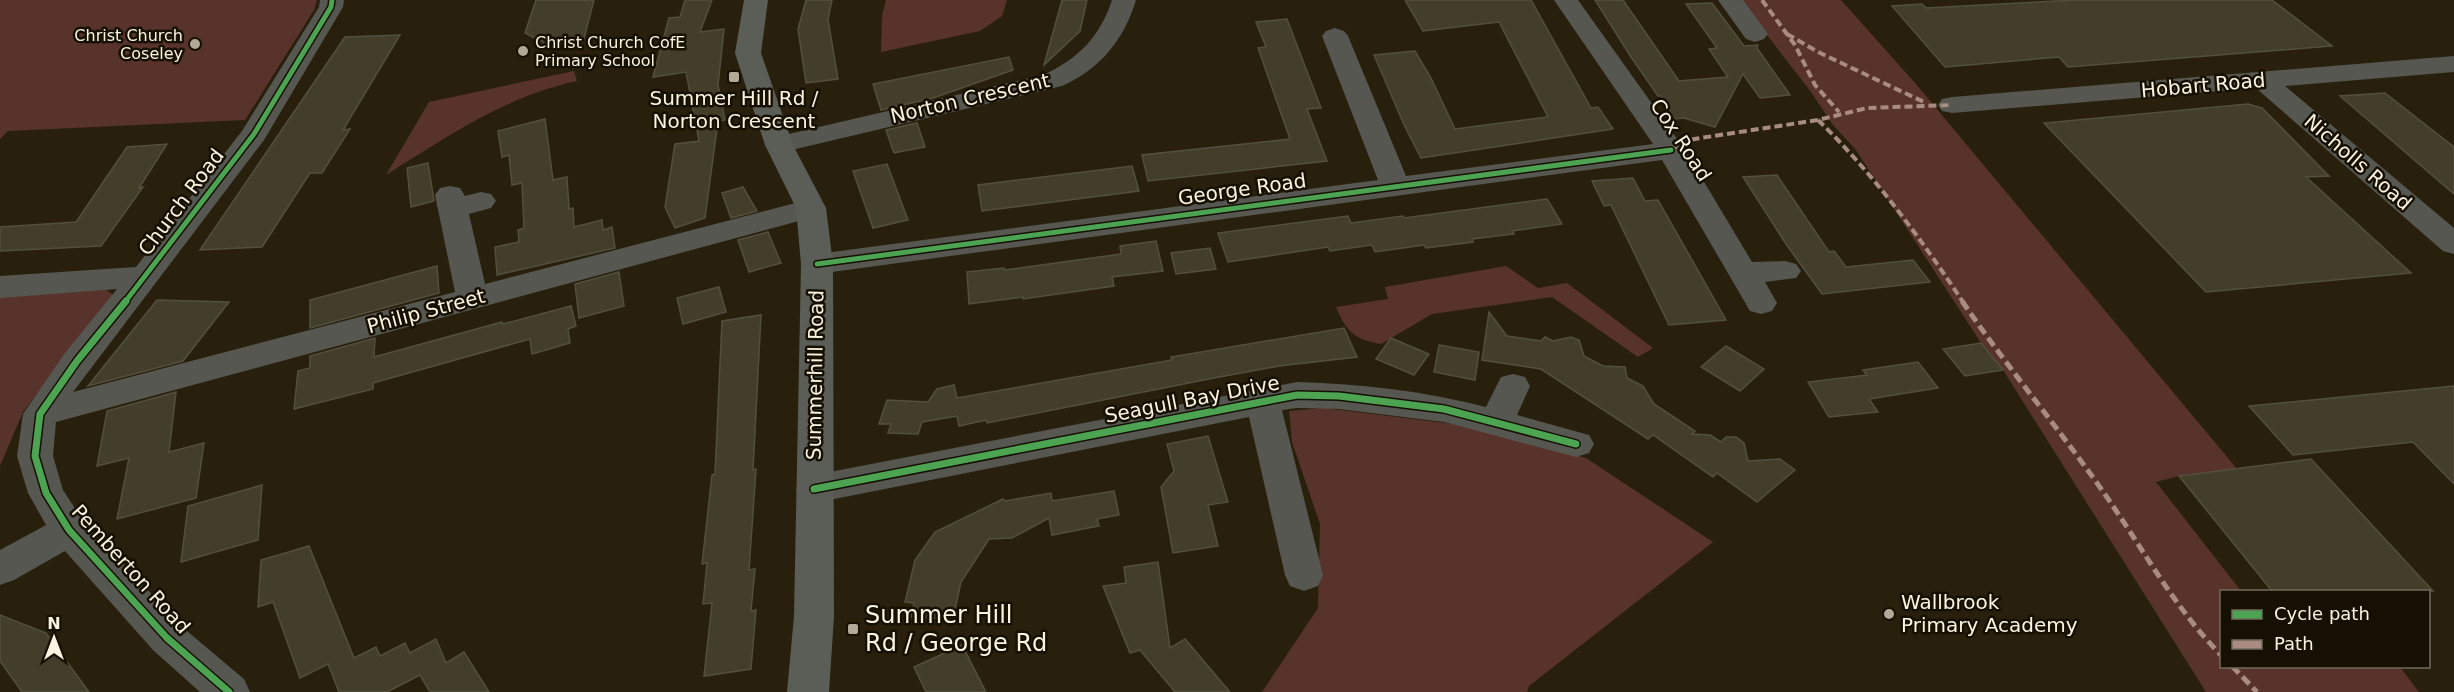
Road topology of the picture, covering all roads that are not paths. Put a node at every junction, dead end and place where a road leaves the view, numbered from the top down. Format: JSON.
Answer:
{"nodes":[{"id":1,"x":333,"y":0,"type":"edge"},
{"id":2,"x":756,"y":0,"type":"edge"},
{"id":3,"x":1124,"y":0,"type":"edge"},
{"id":4,"x":1566,"y":0,"type":"edge"},
{"id":5,"x":1730,"y":0,"type":"edge"},
{"id":6,"x":1755,"y":34,"type":"dead end"},
{"id":7,"x":1335,"y":36,"type":"dead end"},
{"id":8,"x":2454,"y":64,"type":"edge"},
{"id":9,"x":2262,"y":80,"type":"junction"},
{"id":10,"x":1952,"y":105,"type":"dead end"},
{"id":11,"x":779,"y":145,"type":"junction"},
{"id":12,"x":1671,"y":150,"type":"junction"},
{"id":13,"x":1395,"y":185,"type":"junction"},
{"id":14,"x":481,"y":201,"type":"dead end"},
{"id":15,"x":811,"y":208,"type":"junction"},
{"id":16,"x":2454,"y":244,"type":"edge"},
{"id":17,"x":817,"y":264,"type":"junction"},
{"id":18,"x":1785,"y":271,"type":"dead end"},
{"id":19,"x":1744,"y":273,"type":"junction"},
{"id":20,"x":145,"y":277,"type":"junction"},
{"id":21,"x":0,"y":287,"type":"edge"},
{"id":22,"x":472,"y":299,"type":"junction"},
{"id":23,"x":1761,"y":303,"type":"dead end"},
{"id":24,"x":1513,"y":386,"type":"dead end"},
{"id":25,"x":1263,"y":401,"type":"junction"},
{"id":26,"x":40,"y":414,"type":"junction"},
{"id":27,"x":1497,"y":422,"type":"junction"},
{"id":28,"x":1576,"y":444,"type":"dead end"},
{"id":29,"x":814,"y":489,"type":"junction"},
{"id":30,"x":69,"y":530,"type":"junction"},
{"id":31,"x":0,"y":569,"type":"edge"},
{"id":32,"x":1304,"y":575,"type":"dead end"},
{"id":33,"x":229,"y":692,"type":"edge"},
{"id":34,"x":808,"y":692,"type":"edge"}],
"edges":[{"from":1,"to":20,"type":"street","name":"Church Road"},
{"from":2,"to":11,"type":"main road","name":"Summerhill Road"},
{"from":3,"to":11,"type":"street","name":"Norton Crescent"},
{"from":4,"to":12,"type":"street","name":"Cox Road"},
{"from":5,"to":6,"type":"street"},
{"from":7,"to":13,"type":"street"},
{"from":8,"to":9,"type":"street","name":"Hobart Road"},
{"from":9,"to":10,"type":"street","name":"Hobart Road"},
{"from":9,"to":16,"type":"street","name":"Nicholls Road"},
{"from":11,"to":15,"type":"main road","name":"Summerhill Road"},
{"from":12,"to":13,"type":"street","name":"George Road"},
{"from":12,"to":19,"type":"street","name":"Cox Road"},
{"from":13,"to":17,"type":"street","name":"George Road"},
{"from":14,"to":22,"type":"street"},
{"from":15,"to":17,"type":"main road","name":"Summerhill Road"},
{"from":15,"to":22,"type":"street","name":"Philip Street"},
{"from":17,"to":29,"type":"main road","name":"Summerhill Road"},
{"from":18,"to":19,"type":"street"},
{"from":19,"to":23,"type":"street","name":"Cox Road"},
{"from":20,"to":21,"type":"street"},
{"from":20,"to":26,"type":"street","name":"Church Road"},
{"from":22,"to":26,"type":"street","name":"Philip Street"},
{"from":24,"to":27,"type":"street"},
{"from":25,"to":27,"type":"street","name":"Seagull Bay Drive"},
{"from":25,"to":29,"type":"street","name":"Seagull Bay Drive"},
{"from":25,"to":32,"type":"street"},
{"from":26,"to":30,"type":"street","name":"Pemberton Road"},
{"from":27,"to":28,"type":"street","name":"Seagull Bay Drive"},
{"from":29,"to":34,"type":"main road","name":"Summerhill Road"},
{"from":30,"to":31,"type":"street"},
{"from":30,"to":33,"type":"street","name":"Pemberton Road"}]}
